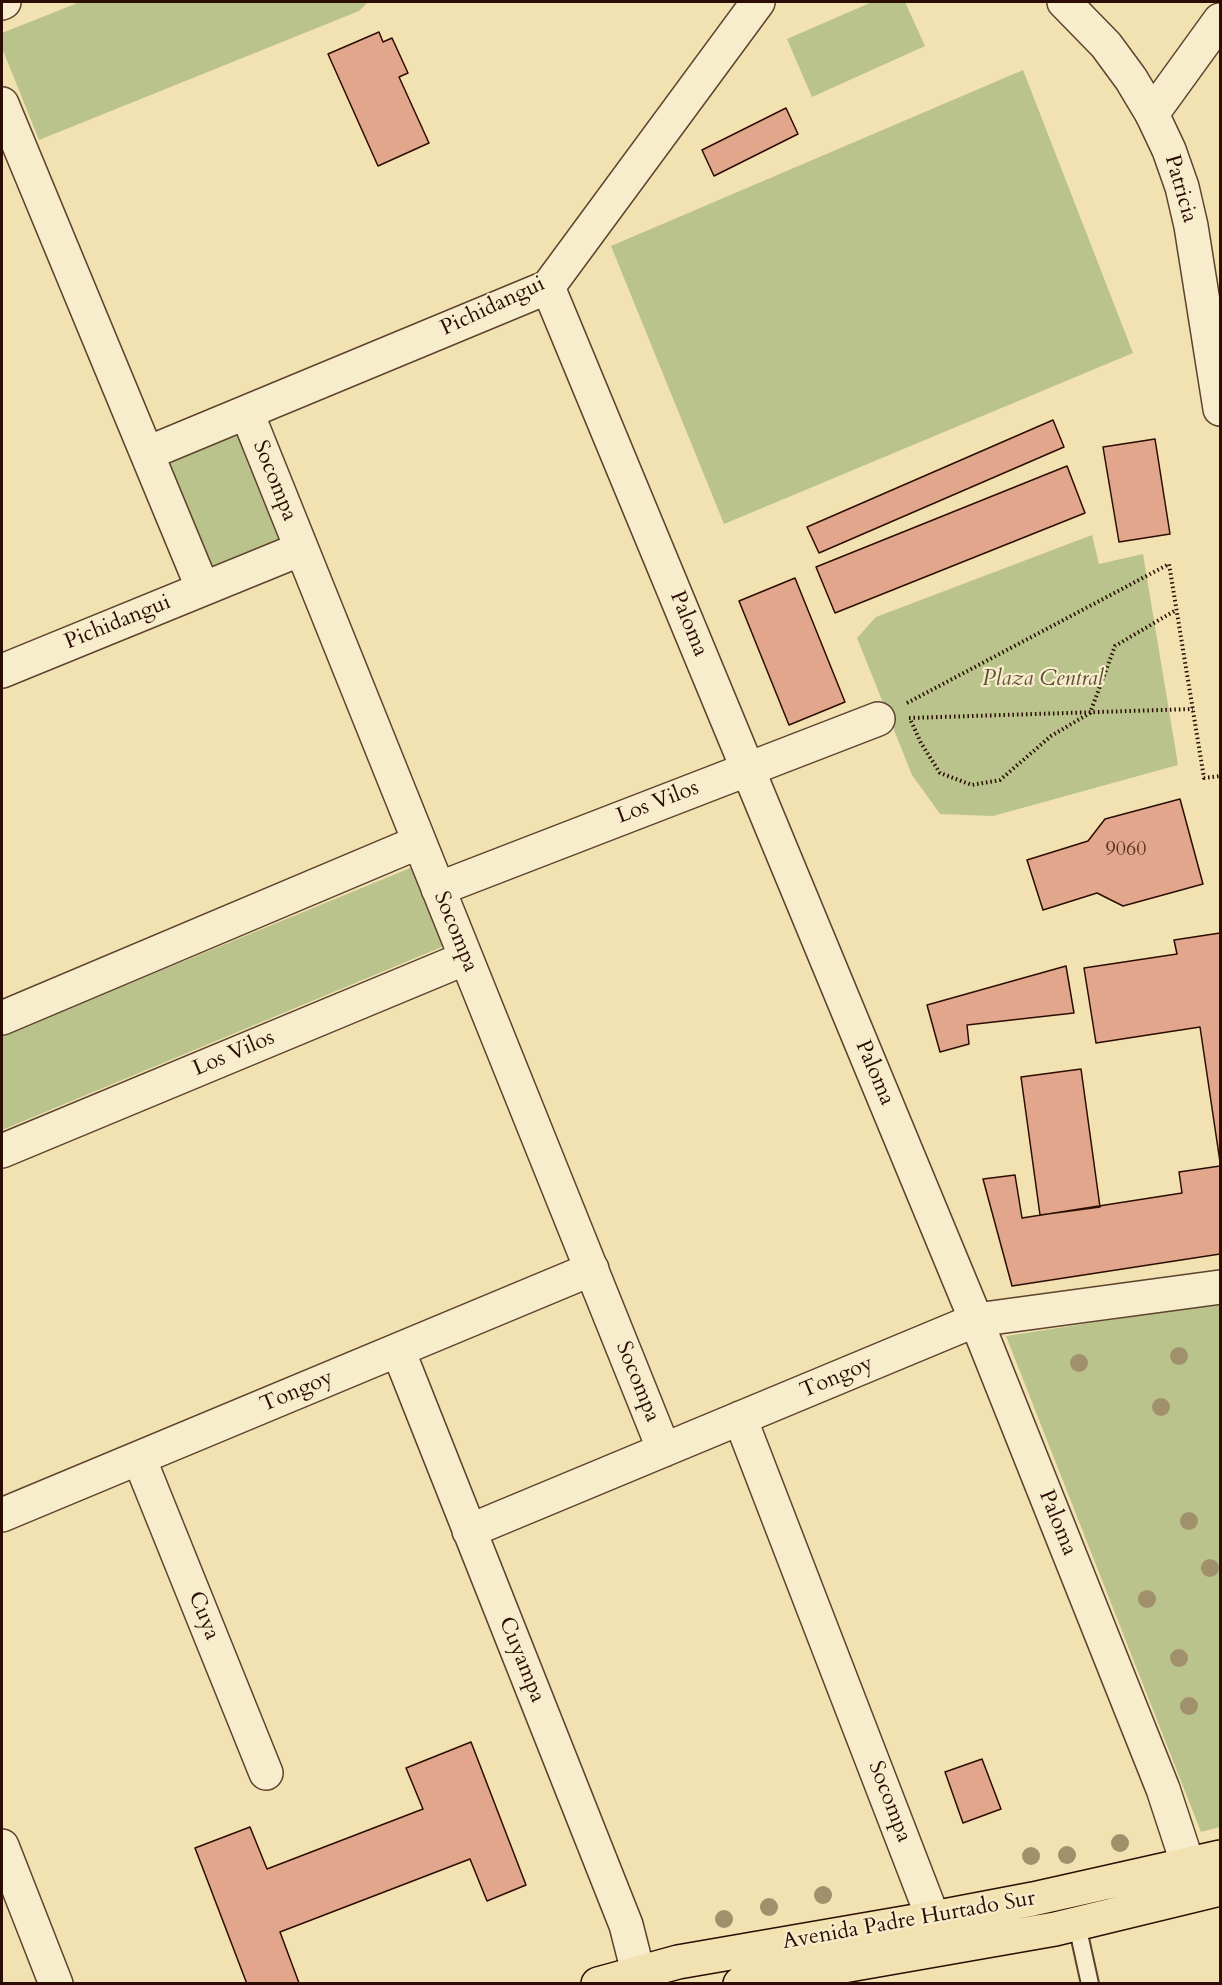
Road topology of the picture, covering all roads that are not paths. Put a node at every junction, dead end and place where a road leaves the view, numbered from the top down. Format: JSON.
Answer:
{"nodes":[{"id":1,"x":758,"y":2,"type":"edge"},
{"id":2,"x":1064,"y":2,"type":"edge"},
{"id":3,"x":1221,"y":20,"type":"edge"},
{"id":4,"x":2,"y":104,"type":"edge"},
{"id":5,"x":1152,"y":114,"type":"junction"},
{"id":6,"x":548,"y":287,"type":"junction"},
{"id":7,"x":1219,"y":393,"type":"edge"},
{"id":8,"x":246,"y":413,"type":"junction"},
{"id":9,"x":148,"y":453,"type":"junction"},
{"id":10,"x":301,"y":549,"type":"junction"},
{"id":11,"x":203,"y":589,"type":"junction"},
{"id":12,"x":2,"y":671,"type":"edge"},
{"id":13,"x":894,"y":718,"type":"road end"},
{"id":14,"x":747,"y":768,"type":"junction"},
{"id":15,"x":420,"y":842,"type":"junction"},
{"id":16,"x":438,"y":889,"type":"junction"},
{"id":17,"x":466,"y":958,"type":"junction"},
{"id":18,"x":2,"y":1018,"type":"edge"},
{"id":19,"x":2,"y":1151,"type":"edge"},
{"id":20,"x":592,"y":1269,"type":"junction"},
{"id":21,"x":1221,"y":1287,"type":"edge"},
{"id":22,"x":976,"y":1320,"type":"junction"},
{"id":23,"x":398,"y":1350,"type":"junction"},
{"id":24,"x":740,"y":1418,"type":"junction"},
{"id":25,"x":664,"y":1450,"type":"junction"},
{"id":26,"x":139,"y":1458,"type":"junction"},
{"id":27,"x":2,"y":1515,"type":"edge"},
{"id":28,"x":470,"y":1531,"type":"junction"},
{"id":29,"x":266,"y":1773,"type":"dead end"},
{"id":30,"x":2,"y":1846,"type":"edge"},
{"id":31,"x":1221,"y":1857,"type":"edge"},
{"id":32,"x":1188,"y":1865,"type":"junction"},
{"id":33,"x":1221,"y":1889,"type":"edge"},
{"id":34,"x":933,"y":1918,"type":"junction"},
{"id":35,"x":1077,"y":1925,"type":"junction"},
{"id":36,"x":638,"y":1972,"type":"junction"},
{"id":37,"x":56,"y":1983,"type":"edge"},
{"id":38,"x":598,"y":1983,"type":"edge"},
{"id":39,"x":740,"y":1983,"type":"edge"},
{"id":40,"x":1090,"y":1983,"type":"edge"}],
"edges":[{"from":1,"to":6,"type":"street","name":"Pichidangui"},
{"from":2,"to":5,"type":"street","name":"Patricia"},
{"from":3,"to":5,"type":"street"},
{"from":4,"to":9,"type":"street"},
{"from":5,"to":7,"type":"street","name":"Patricia"},
{"from":6,"to":8,"type":"street","name":"Pichidangui"},
{"from":6,"to":14,"type":"street","name":"Paloma"},
{"from":8,"to":9,"type":"street","name":"Pichidangui"},
{"from":8,"to":10,"type":"street","name":"Socompa"},
{"from":9,"to":11,"type":"street"},
{"from":10,"to":11,"type":"street","name":"Pichidangui"},
{"from":10,"to":15,"type":"street","name":"Socompa"},
{"from":11,"to":12,"type":"street","name":"Pichidangui"},
{"from":13,"to":14,"type":"street","name":"Los Vilos"},
{"from":14,"to":16,"type":"street","name":"Los Vilos"},
{"from":14,"to":22,"type":"street","name":"Paloma"},
{"from":15,"to":16,"type":"street","name":"Socompa"},
{"from":15,"to":18,"type":"street"},
{"from":16,"to":17,"type":"street","name":"Socompa"},
{"from":17,"to":19,"type":"street","name":"Los Vilos"},
{"from":17,"to":20,"type":"street","name":"Socompa"},
{"from":20,"to":23,"type":"street","name":"Tongoy"},
{"from":20,"to":25,"type":"street","name":"Socompa"},
{"from":21,"to":22,"type":"street","name":"Tongoy"},
{"from":22,"to":24,"type":"street","name":"Tongoy"},
{"from":22,"to":32,"type":"street","name":"Paloma"},
{"from":23,"to":26,"type":"street","name":"Tongoy"},
{"from":23,"to":28,"type":"street","name":"Cuyampa"},
{"from":24,"to":25,"type":"street","name":"Tongoy"},
{"from":24,"to":34,"type":"street","name":"Socompa"},
{"from":25,"to":28,"type":"street","name":"Tongoy"},
{"from":26,"to":27,"type":"street","name":"Tongoy"},
{"from":26,"to":29,"type":"street","name":"Cuya"},
{"from":28,"to":36,"type":"street","name":"Cuyampa"},
{"from":30,"to":37,"type":"street"},
{"from":31,"to":32,"type":"main road","name":"Avenida Padre Hurtado Sur"},
{"from":32,"to":34,"type":"main road","name":"Avenida Padre Hurtado Sur"},
{"from":33,"to":35,"type":"main road","name":"Avenida Padre Hurtado Sur"},
{"from":34,"to":36,"type":"main road","name":"Avenida Padre Hurtado Sur"},
{"from":35,"to":39,"type":"main road","name":"Avenida Padre Hurtado Sur"},
{"from":35,"to":40,"type":"lane"},
{"from":36,"to":38,"type":"main road","name":"Avenida Padre Hurtado Sur"}]}
